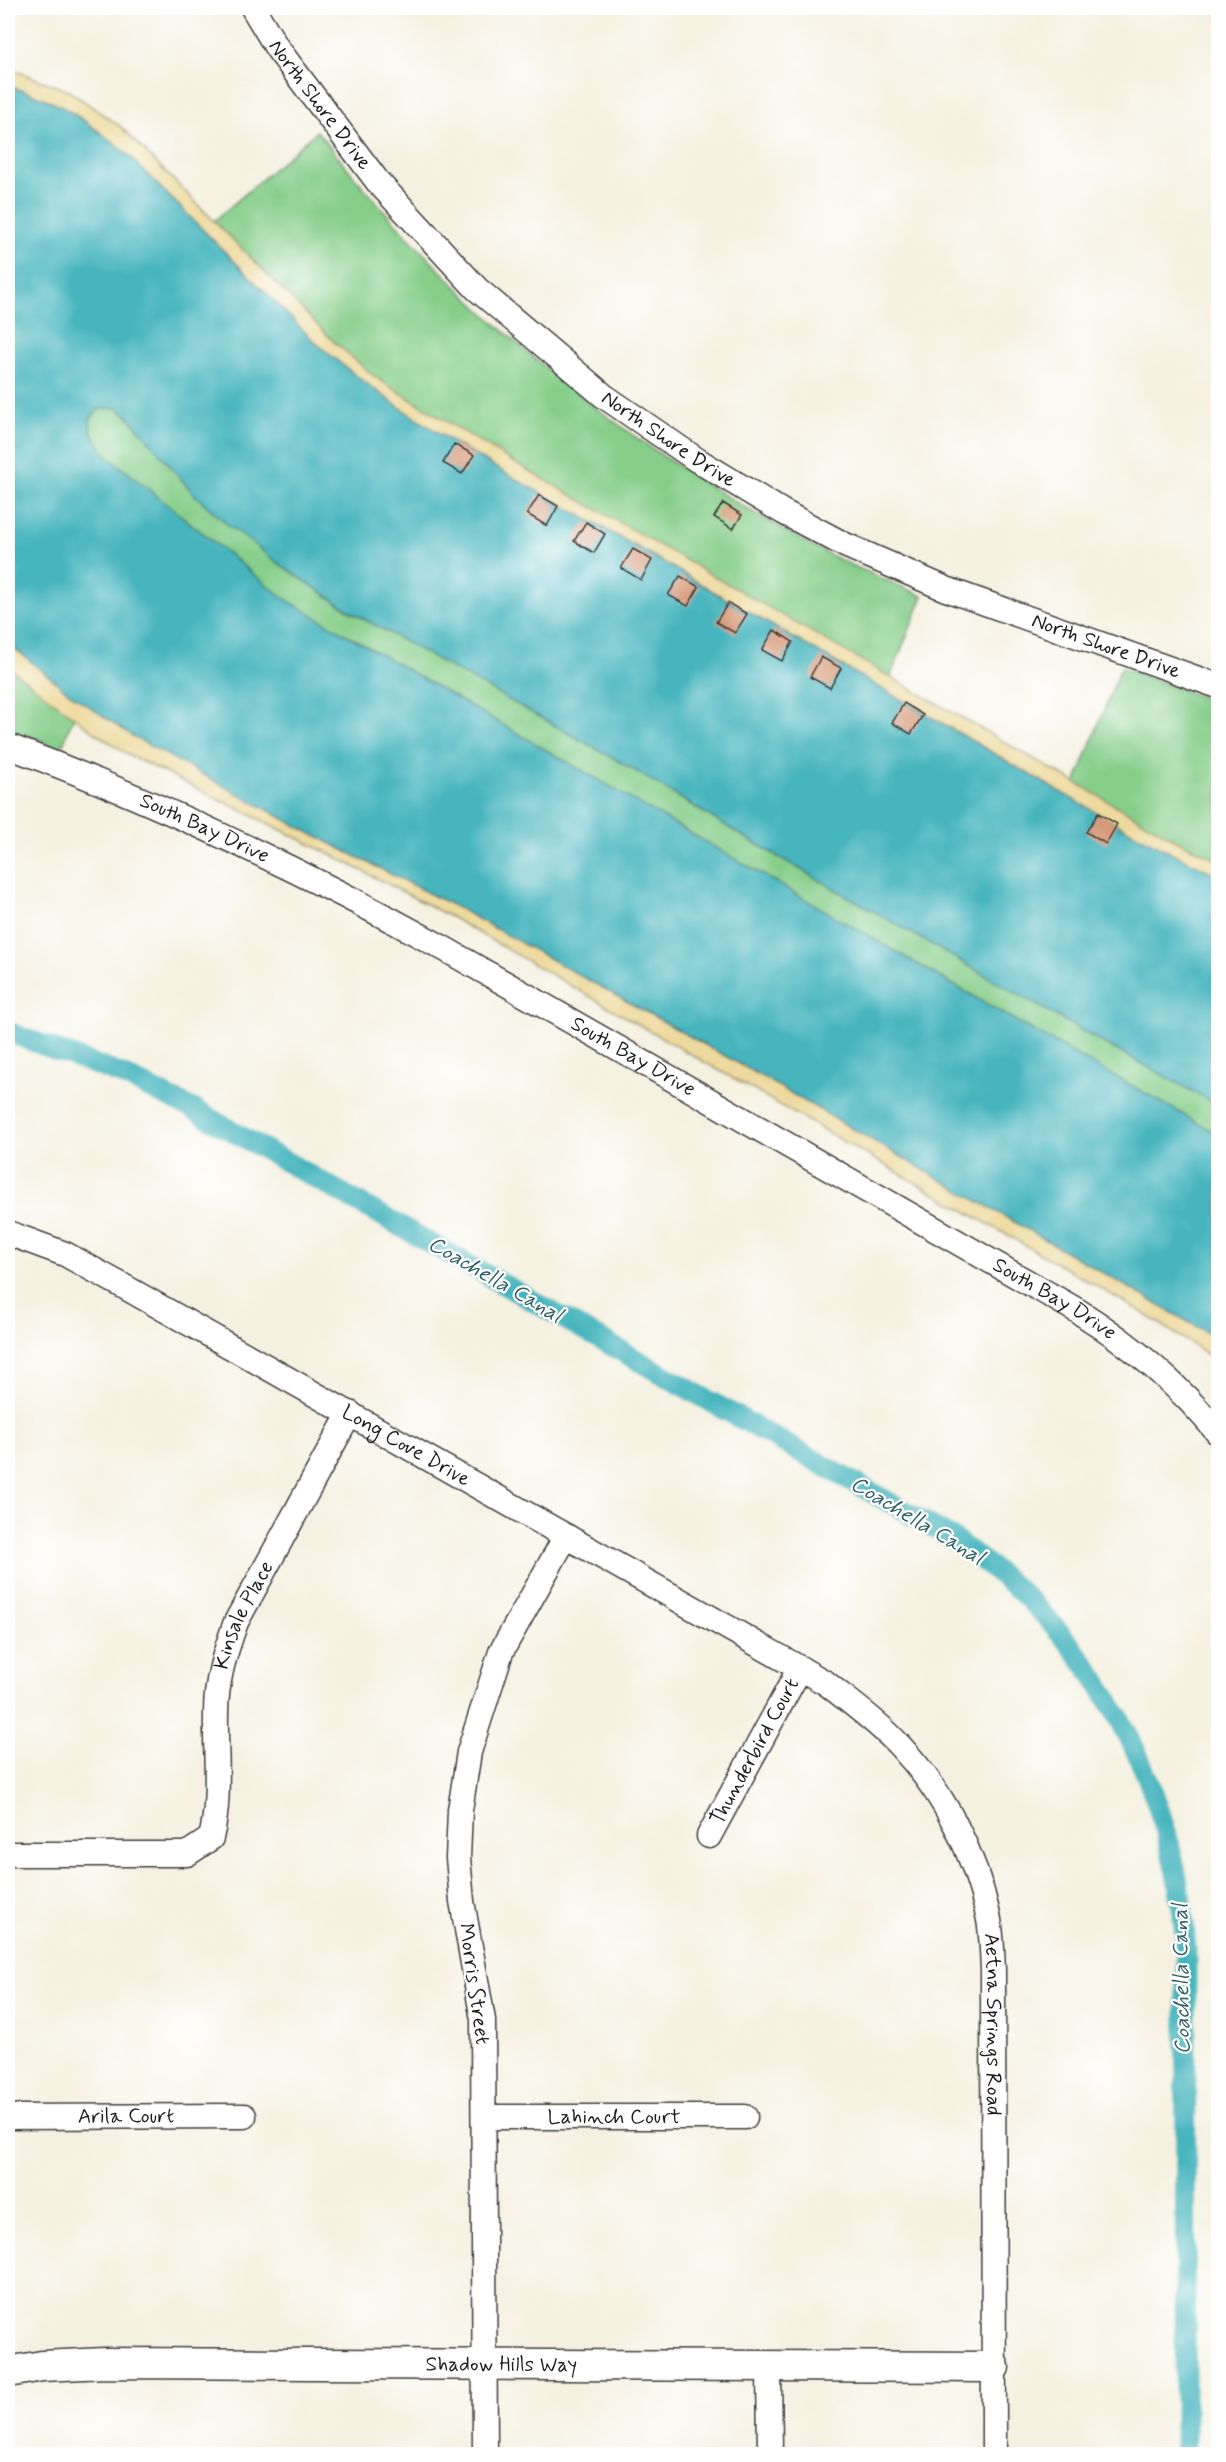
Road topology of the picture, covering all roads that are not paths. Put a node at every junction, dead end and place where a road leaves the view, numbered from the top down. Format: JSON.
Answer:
{"nodes":[{"id":1,"x":253,"y":8,"type":"edge"},
{"id":2,"x":1218,"y":686,"type":"edge"},
{"id":3,"x":8,"y":746,"type":"edge"},
{"id":4,"x":8,"y":1233,"type":"edge"},
{"id":5,"x":350,"y":1413,"type":"junction"},
{"id":6,"x":1218,"y":1432,"type":"edge"},
{"id":7,"x":566,"y":1536,"type":"junction"},
{"id":8,"x":800,"y":1668,"type":"junction"},
{"id":9,"x":709,"y":1836,"type":"dead end"},
{"id":10,"x":8,"y":1854,"type":"edge"},
{"id":11,"x":244,"y":2116,"type":"dead end"},
{"id":12,"x":8,"y":2117,"type":"edge"},
{"id":13,"x":745,"y":2117,"type":"dead end"},
{"id":14,"x":484,"y":2118,"type":"junction"},
{"id":15,"x":485,"y":2365,"type":"junction"},
{"id":16,"x":769,"y":2366,"type":"junction"},
{"id":17,"x":994,"y":2367,"type":"junction"},
{"id":18,"x":8,"y":2372,"type":"edge"},
{"id":19,"x":486,"y":2454,"type":"edge"},
{"id":20,"x":770,"y":2454,"type":"edge"},
{"id":21,"x":994,"y":2454,"type":"edge"}],
"edges":[{"from":1,"to":2,"type":"street","name":"North Shore Drive"},
{"from":3,"to":6,"type":"street","name":"South Bay Drive"},
{"from":4,"to":5,"type":"street","name":"Long Cove Drive"},
{"from":5,"to":7,"type":"street","name":"Long Cove Drive"},
{"from":5,"to":10,"type":"street","name":"Kinsale Place"},
{"from":7,"to":8,"type":"street","name":"Long Cove Drive"},
{"from":7,"to":14,"type":"street","name":"Morris Street"},
{"from":8,"to":9,"type":"street","name":"Thunderbird Court"},
{"from":8,"to":17,"type":"street","name":"Aetna Springs Road"},
{"from":11,"to":12,"type":"street","name":"Arila Court"},
{"from":13,"to":14,"type":"street","name":"Lahinch Court"},
{"from":14,"to":15,"type":"street","name":"Morris Street"},
{"from":15,"to":16,"type":"street","name":"Shadow Hills Way"},
{"from":15,"to":18,"type":"street","name":"Shadow Hills Way"},
{"from":15,"to":19,"type":"street","name":"Morris Street"},
{"from":16,"to":17,"type":"street","name":"Shadow Hills Way"},
{"from":16,"to":20,"type":"street"},
{"from":17,"to":21,"type":"street","name":"Aetna Springs Road"}]}
